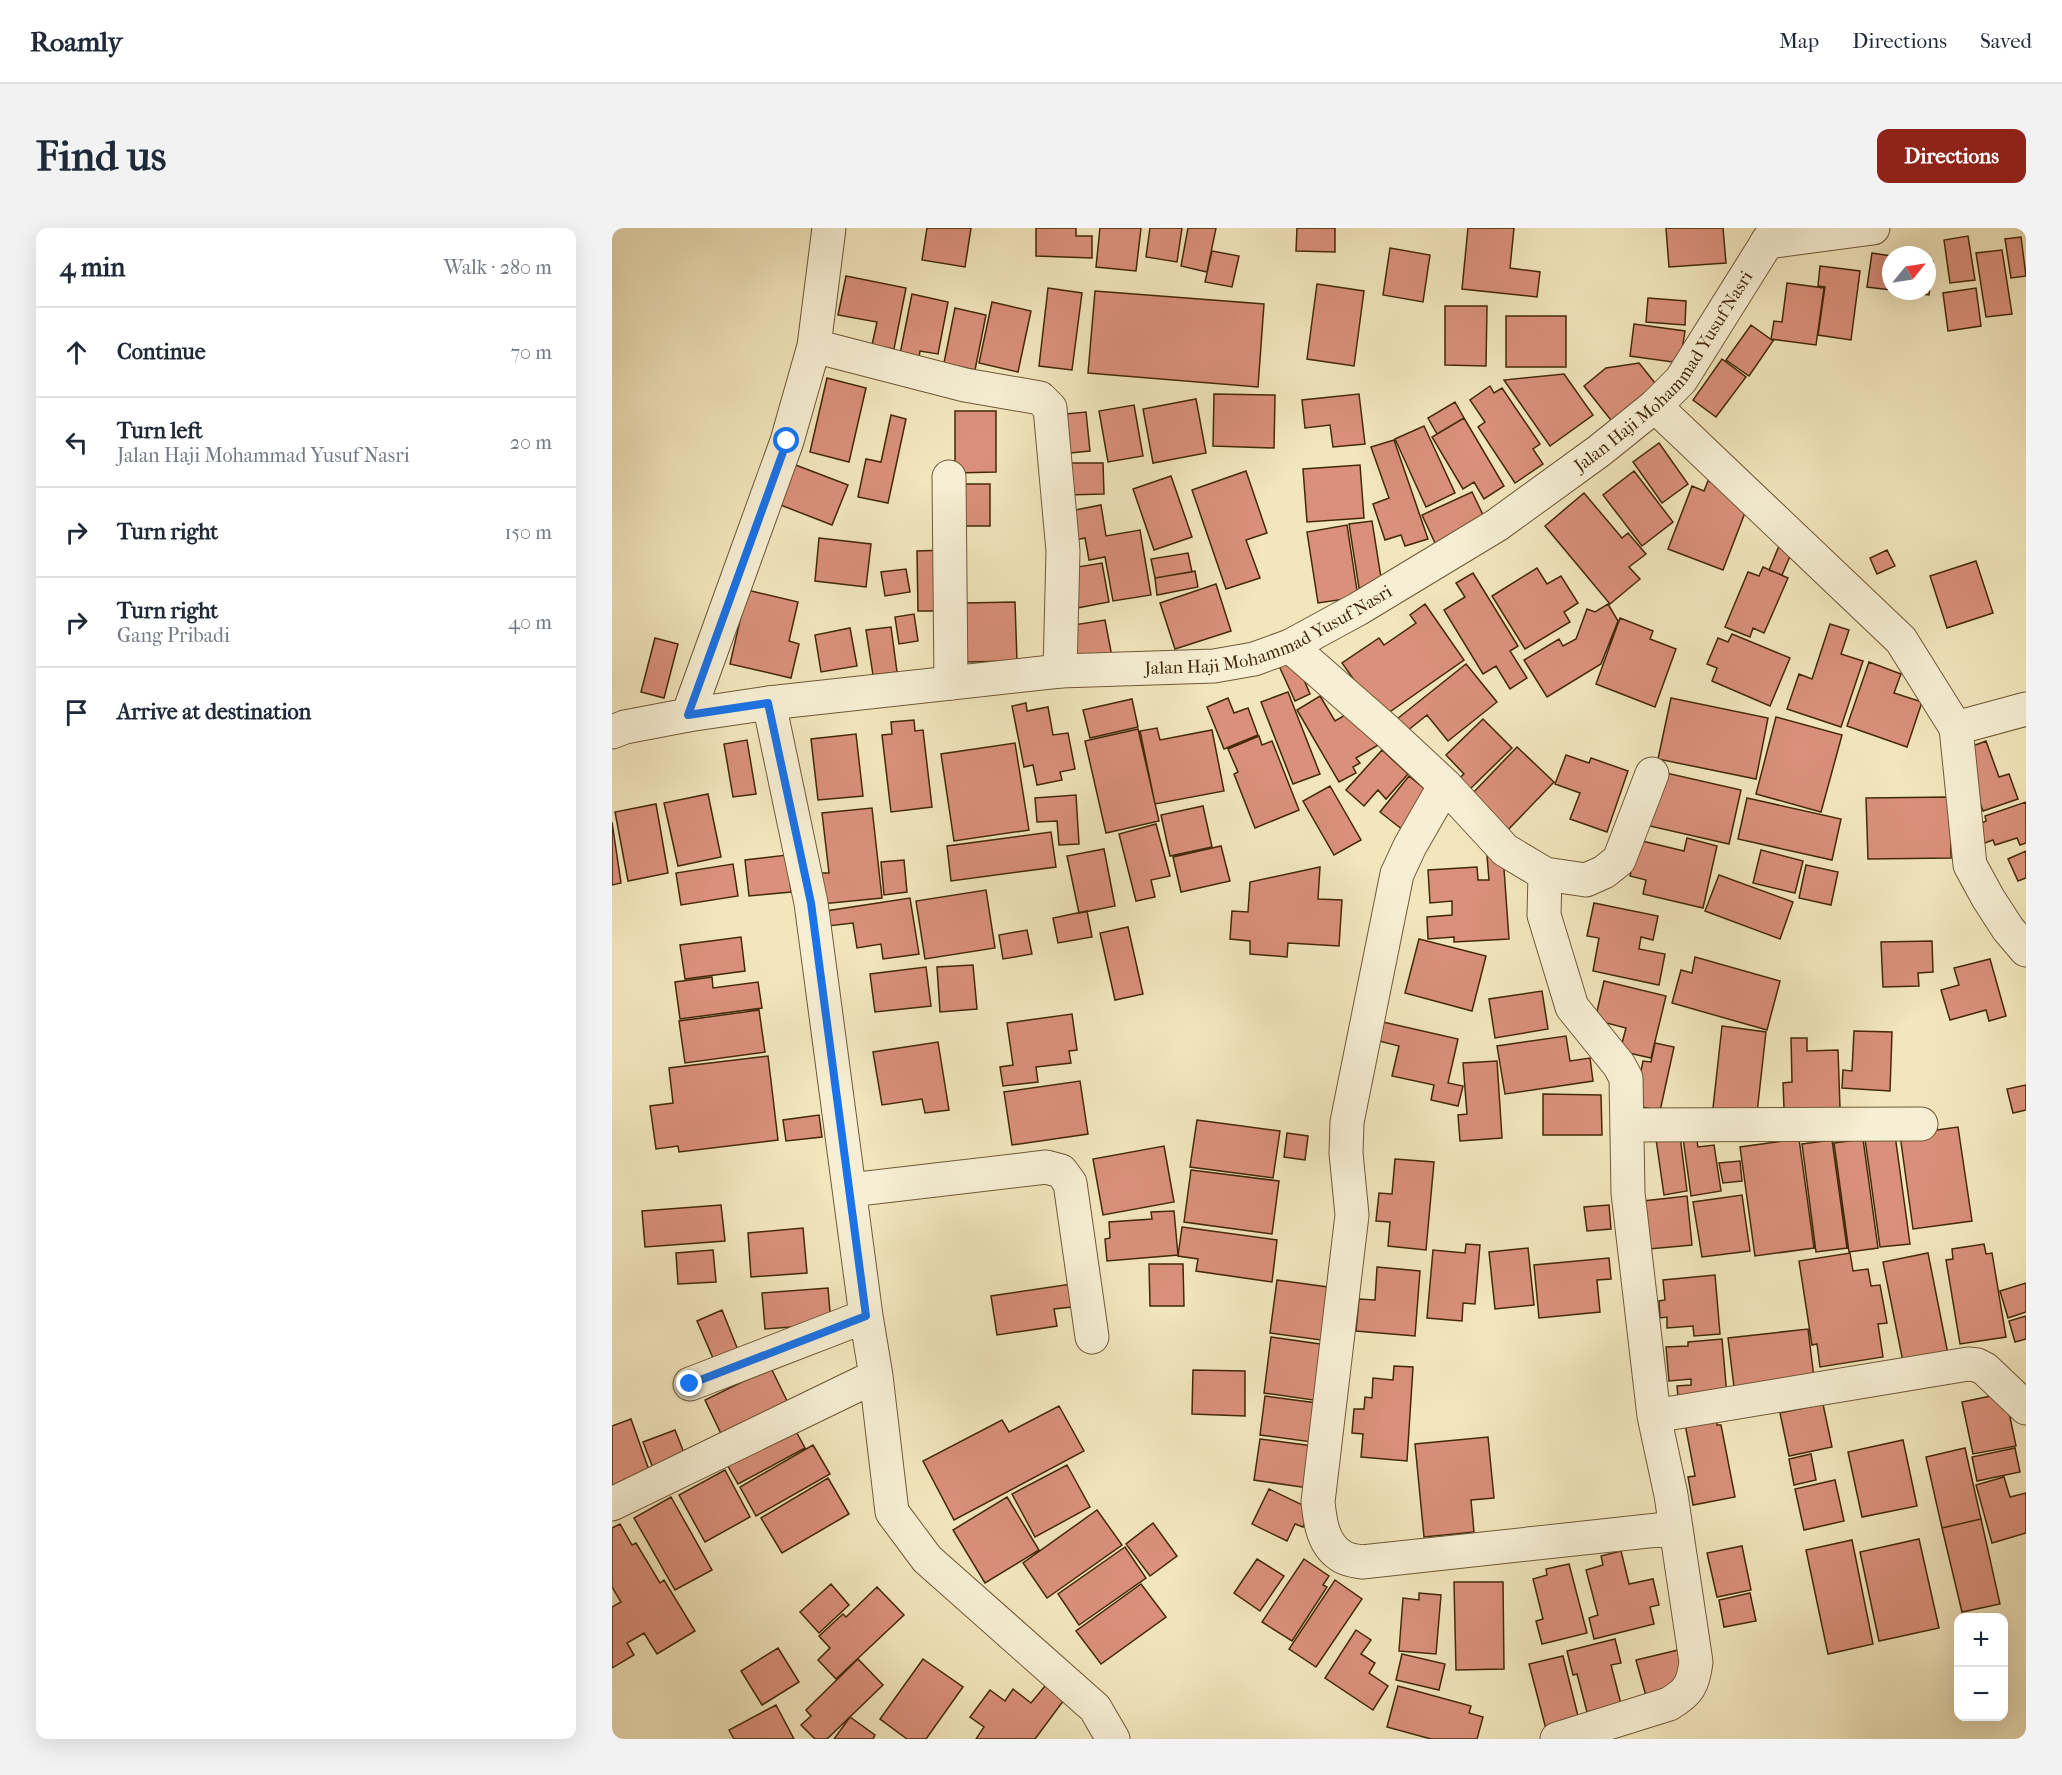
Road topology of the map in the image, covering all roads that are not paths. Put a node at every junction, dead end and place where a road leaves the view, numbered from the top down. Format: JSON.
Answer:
{"nodes":[{"id":1,"x":829,"y":228,"type":"edge"},
{"id":2,"x":1874,"y":228,"type":"edge"},
{"id":3,"x":1771,"y":235,"type":"edge"},
{"id":4,"x":814,"y":346,"type":"junction"},
{"id":5,"x":1655,"y":406,"type":"junction"},
{"id":6,"x":949,"y":477,"type":"dead end"},
{"id":7,"x":1290,"y":646,"type":"junction"},
{"id":8,"x":1060,"y":671,"type":"junction"},
{"id":9,"x":951,"y":682,"type":"junction"},
{"id":10,"x":768,"y":703,"type":"junction"},
{"id":11,"x":2026,"y":709,"type":"edge"},
{"id":12,"x":688,"y":715,"type":"junction"},
{"id":13,"x":1956,"y":728,"type":"junction"},
{"id":14,"x":612,"y":732,"type":"edge"},
{"id":15,"x":1652,"y":774,"type":"dead end"},
{"id":16,"x":1445,"y":785,"type":"junction"},
{"id":17,"x":1545,"y":874,"type":"junction"},
{"id":18,"x":2026,"y":950,"type":"edge"},
{"id":19,"x":1921,"y":1124,"type":"dead end"},
{"id":20,"x":1628,"y":1125,"type":"junction"},
{"id":21,"x":850,"y":1190,"type":"junction"},
{"id":22,"x":866,"y":1316,"type":"junction"},
{"id":23,"x":1092,"y":1337,"type":"dead end"},
{"id":24,"x":876,"y":1376,"type":"junction"},
{"id":25,"x":690,"y":1384,"type":"dead end"},
{"id":26,"x":2026,"y":1408,"type":"edge"},
{"id":27,"x":1654,"y":1416,"type":"junction"},
{"id":28,"x":612,"y":1504,"type":"edge"},
{"id":29,"x":1676,"y":1528,"type":"junction"},
{"id":30,"x":1113,"y":1739,"type":"edge"},
{"id":31,"x":1557,"y":1739,"type":"edge"}],
"edges":[{"from":1,"to":4,"type":"street"},
{"from":2,"to":3,"type":"street"},
{"from":3,"to":5,"type":"street","name":"Jalan Haji Mohammad Yusuf Nasri"},
{"from":4,"to":8,"type":"street"},
{"from":4,"to":12,"type":"street"},
{"from":5,"to":7,"type":"street","name":"Jalan Haji Mohammad Yusuf Nasri"},
{"from":5,"to":13,"type":"street"},
{"from":6,"to":9,"type":"street"},
{"from":7,"to":8,"type":"street","name":"Jalan Haji Mohammad Yusuf Nasri"},
{"from":7,"to":16,"type":"street"},
{"from":8,"to":9,"type":"street","name":"Jalan Haji Mohammad Yusuf Nasri"},
{"from":9,"to":10,"type":"street","name":"Jalan Haji Mohammad Yusuf Nasri"},
{"from":10,"to":12,"type":"street","name":"Jalan Haji Mohammad Yusuf Nasri"},
{"from":10,"to":21,"type":"street"},
{"from":11,"to":13,"type":"street"},
{"from":12,"to":14,"type":"street","name":"Jalan Haji Mohammad Yusuf Nasri"},
{"from":13,"to":18,"type":"street"},
{"from":15,"to":17,"type":"street"},
{"from":16,"to":17,"type":"street"},
{"from":16,"to":29,"type":"street"},
{"from":17,"to":20,"type":"street"},
{"from":19,"to":20,"type":"street"},
{"from":20,"to":27,"type":"street"},
{"from":21,"to":22,"type":"street"},
{"from":21,"to":23,"type":"street"},
{"from":22,"to":24,"type":"street"},
{"from":22,"to":25,"type":"street"},
{"from":24,"to":28,"type":"street"},
{"from":24,"to":30,"type":"street"},
{"from":26,"to":27,"type":"street"},
{"from":27,"to":29,"type":"street"},
{"from":29,"to":31,"type":"street"}]}
